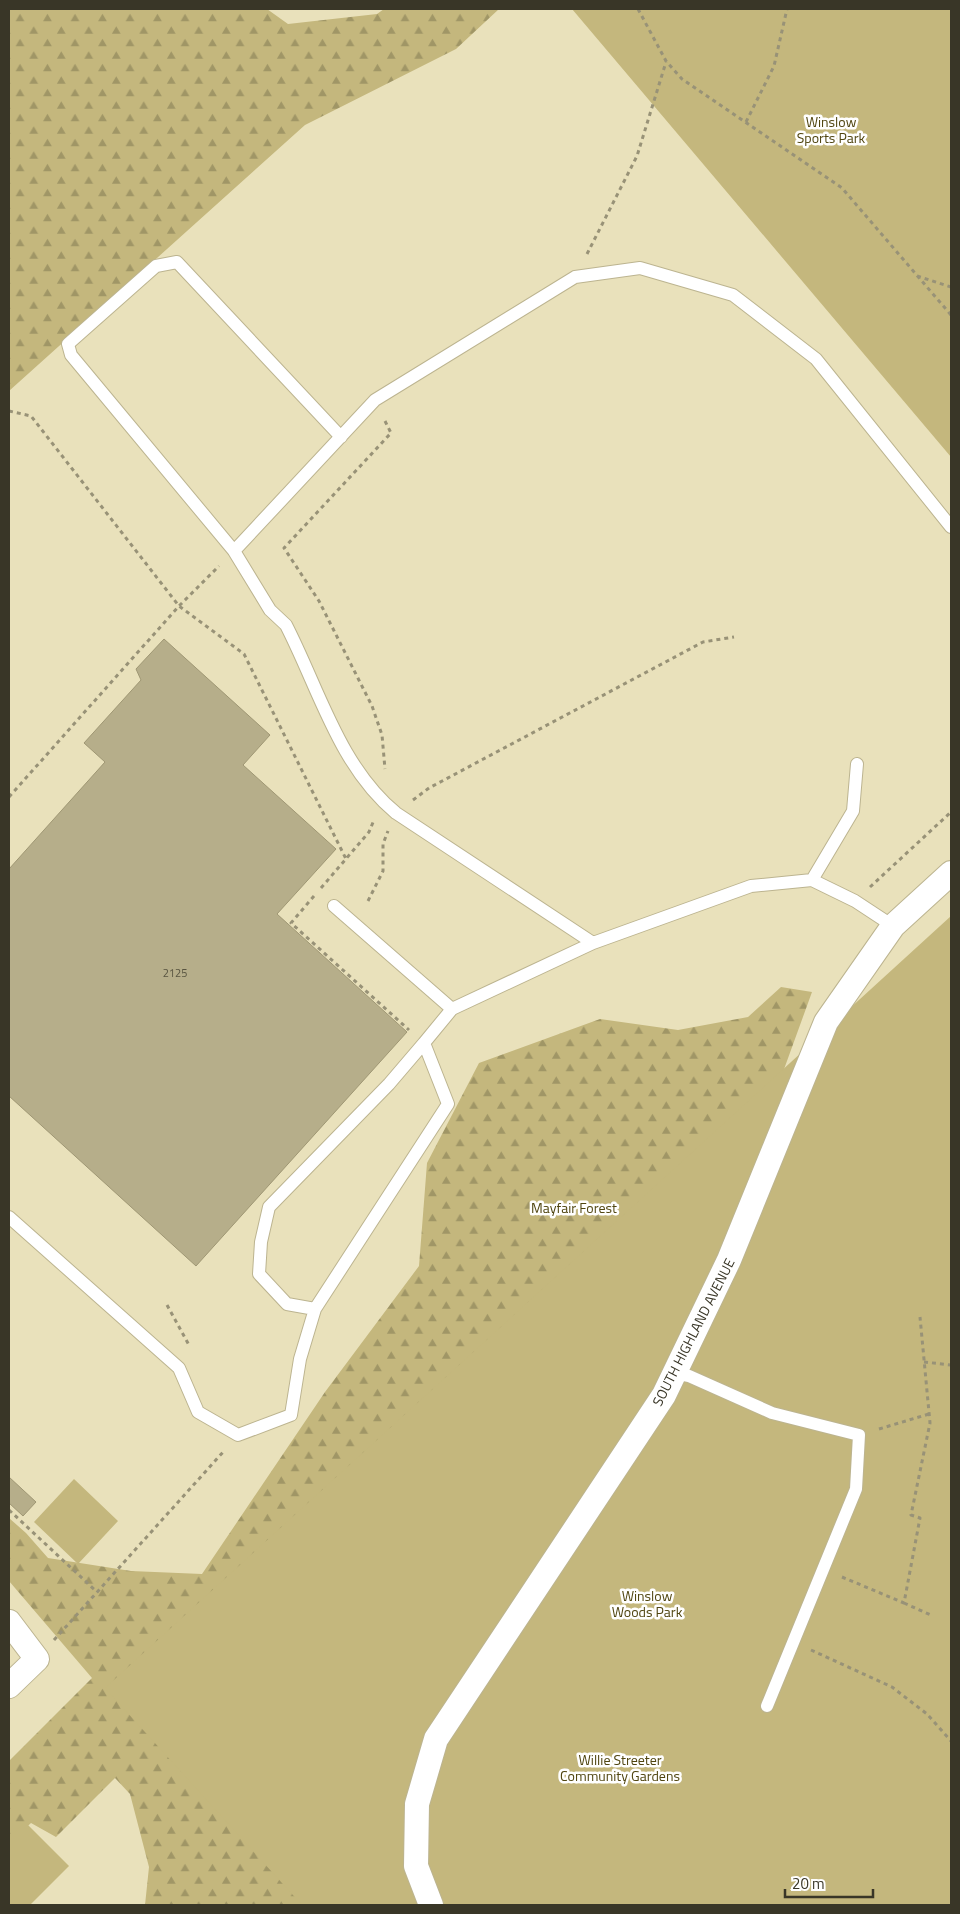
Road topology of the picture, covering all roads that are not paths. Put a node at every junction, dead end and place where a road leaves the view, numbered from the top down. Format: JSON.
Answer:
{"nodes":[{"id":1,"x":341,"y":437,"type":"junction"},
{"id":2,"x":951,"y":527,"type":"edge"},
{"id":3,"x":234,"y":551,"type":"junction"},
{"id":4,"x":857,"y":764,"type":"dead end"},
{"id":5,"x":951,"y":873,"type":"edge"},
{"id":6,"x":812,"y":880,"type":"junction"},
{"id":7,"x":334,"y":906,"type":"dead end"},
{"id":8,"x":893,"y":926,"type":"junction"},
{"id":9,"x":593,"y":943,"type":"junction"},
{"id":10,"x":452,"y":1009,"type":"junction"},
{"id":11,"x":424,"y":1043,"type":"junction"},
{"id":12,"x":9,"y":1217,"type":"edge"},
{"id":13,"x":315,"y":1309,"type":"junction"},
{"id":14,"x":674,"y":1373,"type":"junction"},
{"id":15,"x":9,"y":1622,"type":"edge"},
{"id":16,"x":9,"y":1686,"type":"edge"},
{"id":17,"x":767,"y":1706,"type":"dead end"},
{"id":18,"x":431,"y":1905,"type":"edge"}],
"edges":[{"from":1,"to":2,"type":"lane"},
{"from":1,"to":3,"type":"lane"},
{"from":1,"to":3,"type":"lane"},
{"from":3,"to":9,"type":"lane"},
{"from":4,"to":6,"type":"lane"},
{"from":5,"to":8,"type":"street","name":"SOUTH HIGHLAND AVENUE"},
{"from":6,"to":8,"type":"lane"},
{"from":6,"to":9,"type":"lane"},
{"from":7,"to":10,"type":"lane"},
{"from":8,"to":14,"type":"street","name":"SOUTH HIGHLAND AVENUE"},
{"from":9,"to":10,"type":"lane"},
{"from":10,"to":11,"type":"lane"},
{"from":11,"to":13,"type":"lane"},
{"from":11,"to":13,"type":"lane"},
{"from":12,"to":13,"type":"lane"},
{"from":14,"to":17,"type":"lane"},
{"from":14,"to":18,"type":"street","name":"SOUTH HIGHLAND AVENUE"},
{"from":15,"to":16,"type":"street"}]}
